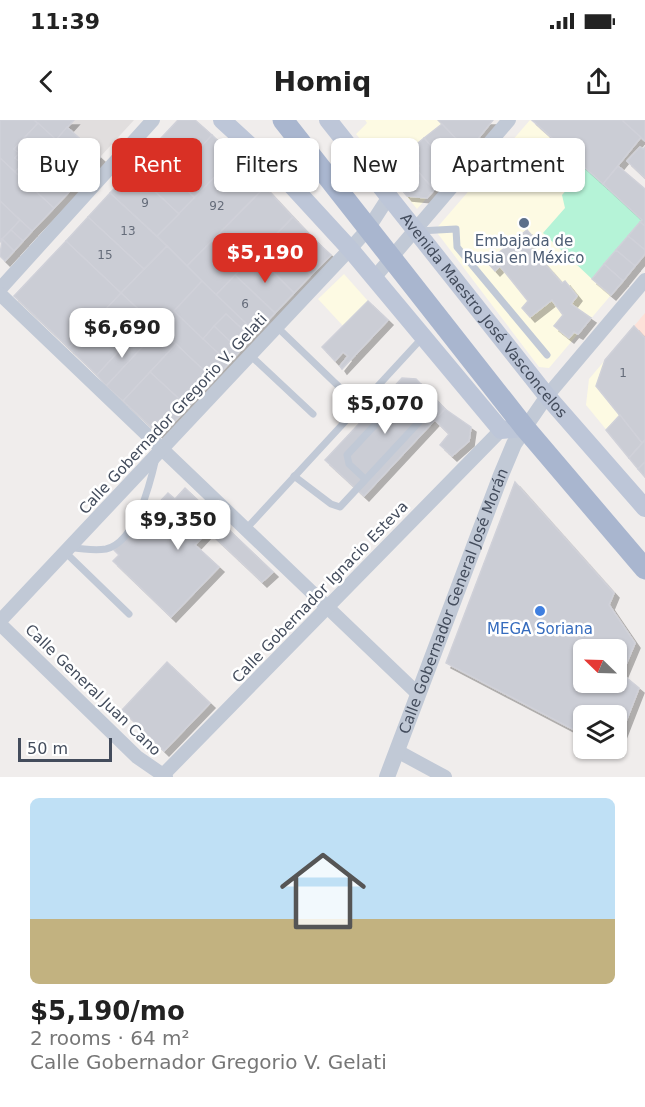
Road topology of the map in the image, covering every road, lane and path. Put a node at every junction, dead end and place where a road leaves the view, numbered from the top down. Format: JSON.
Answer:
{"nodes":[{"id":1,"x":153,"y":120,"type":"edge"},
{"id":2,"x":222,"y":120,"type":"edge"},
{"id":3,"x":283,"y":120,"type":"edge"},
{"id":4,"x":328,"y":120,"type":"edge"},
{"id":5,"x":510,"y":120,"type":"edge"},
{"id":6,"x":388,"y":198,"type":"junction"},
{"id":7,"x":368,"y":229,"type":"junction"},
{"id":8,"x":414,"y":231,"type":"junction"},
{"id":9,"x":350,"y":249,"type":"junction"},
{"id":10,"x":391,"y":259,"type":"junction"},
{"id":11,"x":374,"y":278,"type":"junction"},
{"id":12,"x":645,"y":280,"type":"edge"},
{"id":13,"x":0,"y":289,"type":"edge"},
{"id":14,"x":0,"y":294,"type":"edge"},
{"id":15,"x":277,"y":327,"type":"junction"},
{"id":16,"x":423,"y":337,"type":"junction"},
{"id":17,"x":250,"y":355,"type":"junction"},
{"id":18,"x":547,"y":356,"type":"dead end"},
{"id":19,"x":547,"y":396,"type":"junction"},
{"id":20,"x":359,"y":406,"type":"junction"},
{"id":21,"x":313,"y":414,"type":"dead end"},
{"id":22,"x":525,"y":428,"type":"junction"},
{"id":23,"x":501,"y":430,"type":"junction"},
{"id":24,"x":159,"y":452,"type":"junction"},
{"id":25,"x":294,"y":476,"type":"junction"},
{"id":26,"x":365,"y":479,"type":"junction"},
{"id":27,"x":645,"y":508,"type":"edge"},
{"id":28,"x":244,"y":530,"type":"junction"},
{"id":29,"x":67,"y":550,"type":"junction"},
{"id":30,"x":645,"y":569,"type":"edge"},
{"id":31,"x":329,"y":607,"type":"junction"},
{"id":32,"x":129,"y":614,"type":"dead end"},
{"id":33,"x":0,"y":622,"type":"edge"},
{"id":34,"x":418,"y":694,"type":"junction"},
{"id":35,"x":397,"y":751,"type":"junction"},
{"id":36,"x":164,"y":776,"type":"edge"},
{"id":37,"x":387,"y":777,"type":"edge"},
{"id":38,"x":445,"y":777,"type":"edge"}],
"edges":[{"from":1,"to":13,"type":"street"},
{"from":2,"to":9,"type":"main road"},
{"from":3,"to":7,"type":"main road"},
{"from":4,"to":6,"type":"main road","name":"Avenida Maestro José Vasconcelos"},
{"from":5,"to":8,"type":"street"},
{"from":6,"to":7,"type":"street","name":"Calle Gobernador Gregorio V. Gelati"},
{"from":6,"to":8,"type":"main road","name":"Avenida Maestro José Vasconcelos"},
{"from":7,"to":9,"type":"street","name":"Calle Gobernador Gregorio V. Gelati"},
{"from":7,"to":10,"type":"main road"},
{"from":8,"to":10,"type":"street"},
{"from":8,"to":18,"type":"lane"},
{"from":8,"to":19,"type":"main road","name":"Avenida Maestro José Vasconcelos"},
{"from":9,"to":11,"type":"main road"},
{"from":9,"to":15,"type":"street","name":"Calle Gobernador Gregorio V. Gelati"},
{"from":10,"to":11,"type":"street"},
{"from":10,"to":22,"type":"main road"},
{"from":11,"to":16,"type":"main road"},
{"from":12,"to":19,"type":"street"},
{"from":14,"to":24,"type":"street"},
{"from":15,"to":17,"type":"street","name":"Calle Gobernador Gregorio V. Gelati"},
{"from":15,"to":20,"type":"lane"},
{"from":16,"to":20,"type":"lane"},
{"from":16,"to":23,"type":"main road"},
{"from":17,"to":21,"type":"lane"},
{"from":17,"to":24,"type":"street","name":"Calle Gobernador Gregorio V. Gelati"},
{"from":19,"to":22,"type":"street"},
{"from":19,"to":27,"type":"main road","name":"Avenida Maestro José Vasconcelos"},
{"from":20,"to":25,"type":"lane"},
{"from":22,"to":23,"type":"main road"},
{"from":22,"to":30,"type":"main road"},
{"from":22,"to":34,"type":"street","name":"Calle Gobernador General José Morán"},
{"from":23,"to":31,"type":"street","name":"Calle Gobernador Ignacio Esteva"},
{"from":24,"to":28,"type":"street"},
{"from":24,"to":29,"type":"street","name":"Calle Gobernador Gregorio V. Gelati"},
{"from":24,"to":29,"type":"lane"},
{"from":25,"to":26,"type":"lane"},
{"from":25,"to":28,"type":"lane"},
{"from":26,"to":26,"type":"lane"},
{"from":28,"to":31,"type":"street"},
{"from":29,"to":32,"type":"lane"},
{"from":29,"to":33,"type":"street","name":"Calle Gobernador Gregorio V. Gelati"},
{"from":31,"to":34,"type":"street"},
{"from":31,"to":36,"type":"street","name":"Calle Gobernador Ignacio Esteva"},
{"from":33,"to":36,"type":"street","name":"Calle General Juan Cano"},
{"from":34,"to":35,"type":"street","name":"Calle Gobernador General José Morán"},
{"from":35,"to":37,"type":"street","name":"Calle Gobernador General José Morán"},
{"from":35,"to":38,"type":"street"}]}
